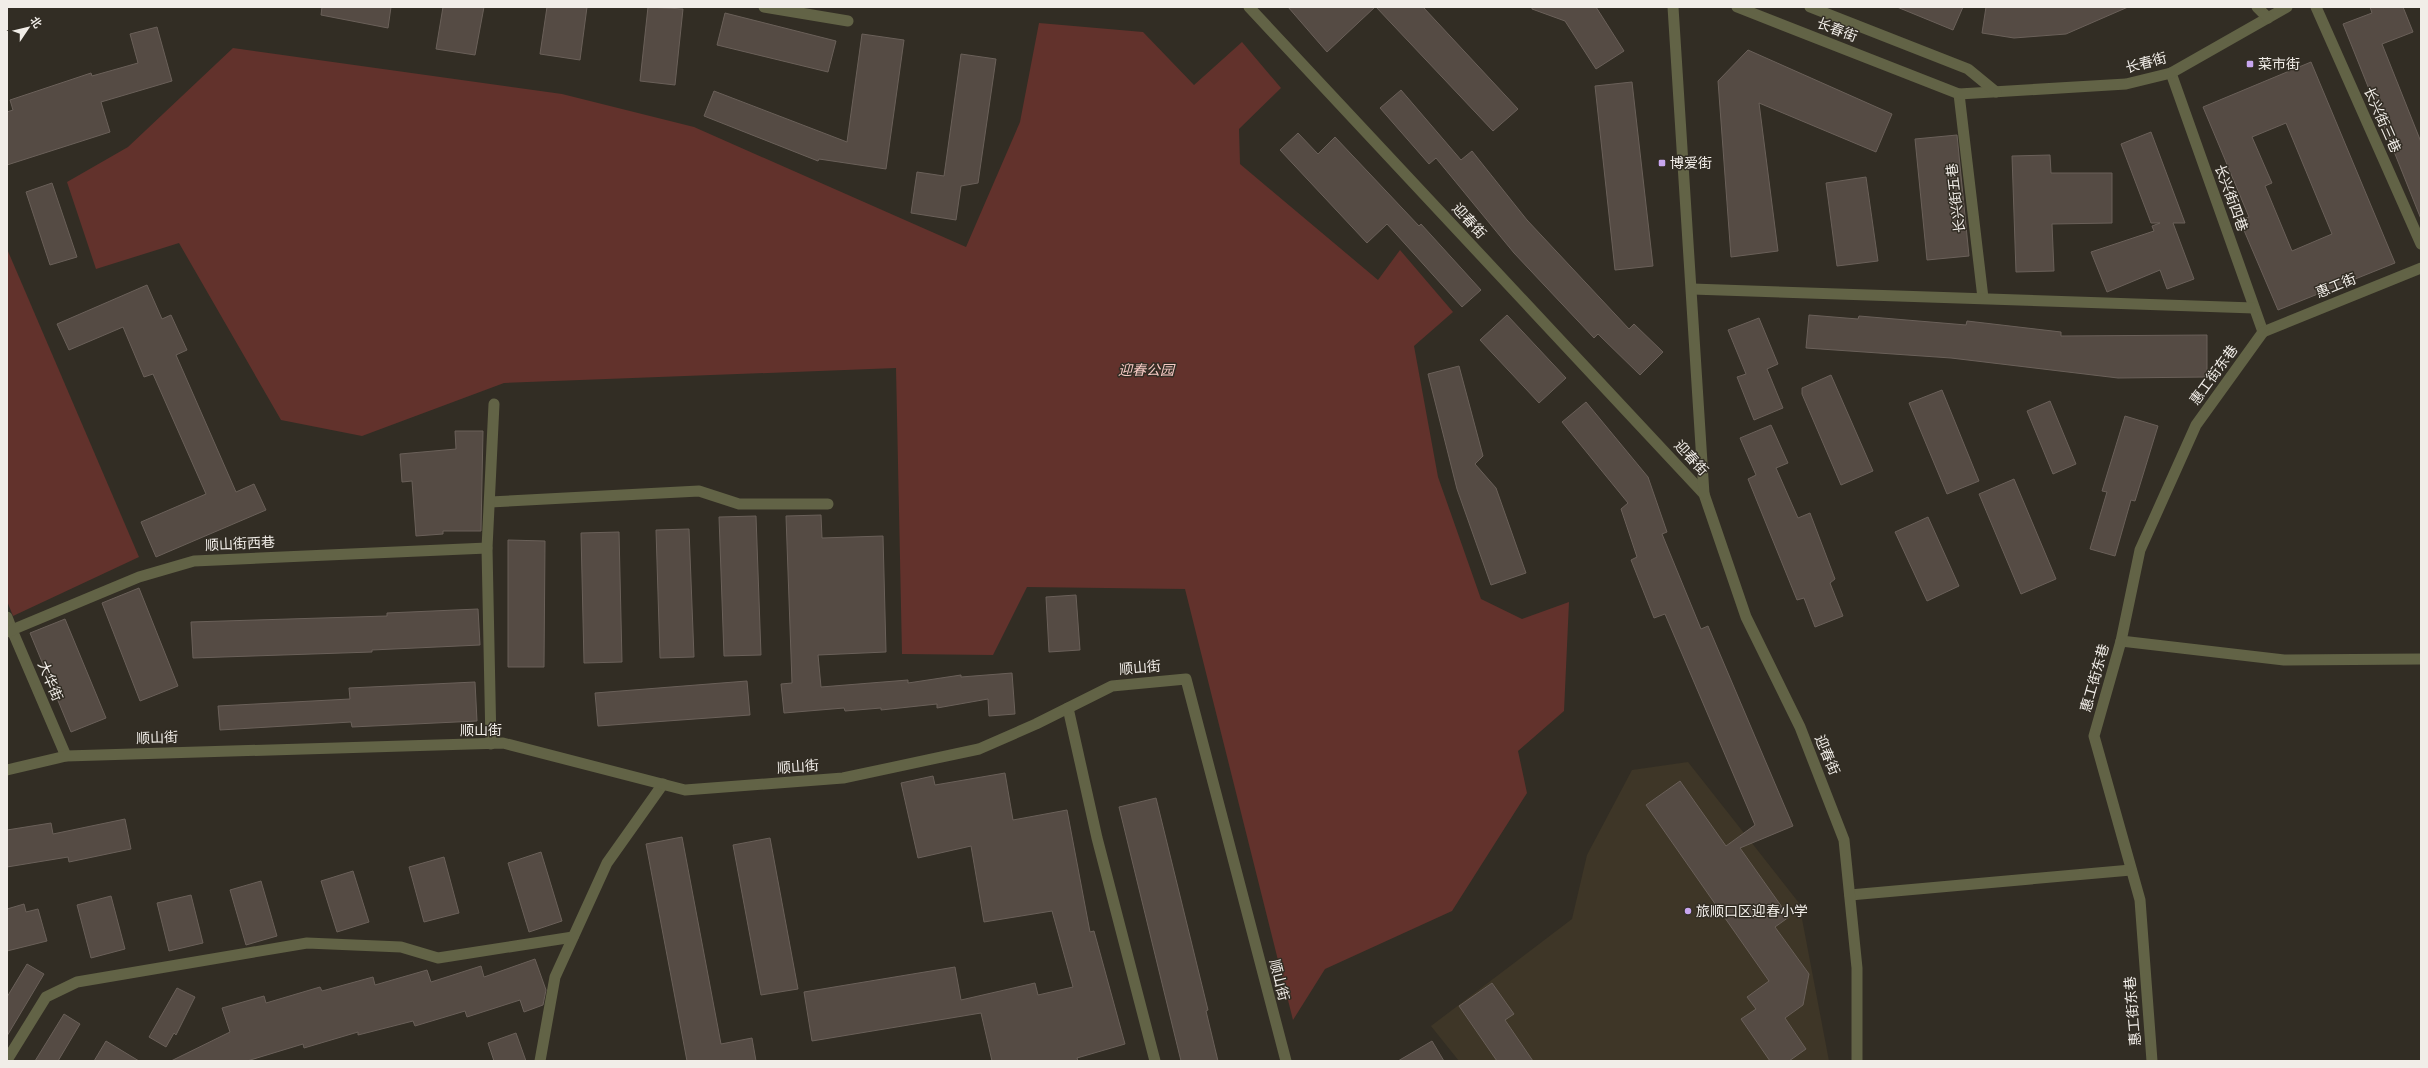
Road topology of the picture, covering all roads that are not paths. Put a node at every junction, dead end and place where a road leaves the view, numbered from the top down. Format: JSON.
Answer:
{"nodes":[{"id":1,"x":764,"y":7,"type":"edge"},
{"id":2,"x":1249,"y":7,"type":"edge"},
{"id":3,"x":1672,"y":7,"type":"edge"},
{"id":4,"x":1737,"y":7,"type":"edge"},
{"id":5,"x":1810,"y":7,"type":"edge"},
{"id":6,"x":2257,"y":7,"type":"edge"},
{"id":7,"x":2287,"y":7,"type":"edge"},
{"id":8,"x":2316,"y":7,"type":"edge"},
{"id":9,"x":2268,"y":18,"type":"junction"},
{"id":10,"x":848,"y":21,"type":"dead end"},
{"id":11,"x":2170,"y":73,"type":"junction"},
{"id":12,"x":1996,"y":92,"type":"junction"},
{"id":13,"x":1959,"y":94,"type":"junction"},
{"id":14,"x":2421,"y":244,"type":"edge"},
{"id":15,"x":2421,"y":268,"type":"edge"},
{"id":16,"x":1692,"y":289,"type":"junction"},
{"id":17,"x":1983,"y":298,"type":"junction"},
{"id":18,"x":2254,"y":308,"type":"junction"},
{"id":19,"x":2263,"y":332,"type":"junction"},
{"id":20,"x":494,"y":404,"type":"dead end"},
{"id":21,"x":1704,"y":494,"type":"junction"},
{"id":22,"x":490,"y":502,"type":"junction"},
{"id":23,"x":828,"y":504,"type":"dead end"},
{"id":24,"x":487,"y":548,"type":"junction"},
{"id":25,"x":7,"y":617,"type":"edge"},
{"id":26,"x":10,"y":631,"type":"edge"},
{"id":27,"x":2121,"y":641,"type":"junction"},
{"id":28,"x":2421,"y":659,"type":"edge"},
{"id":29,"x":1068,"y":708,"type":"junction"},
{"id":30,"x":490,"y":744,"type":"junction"},
{"id":31,"x":66,"y":756,"type":"junction"},
{"id":32,"x":7,"y":770,"type":"edge"},
{"id":33,"x":663,"y":784,"type":"junction"},
{"id":34,"x":2131,"y":870,"type":"junction"},
{"id":35,"x":1850,"y":895,"type":"junction"},
{"id":36,"x":573,"y":937,"type":"junction"},
{"id":37,"x":7,"y":1060,"type":"edge"},
{"id":38,"x":540,"y":1061,"type":"edge"},
{"id":39,"x":1155,"y":1061,"type":"edge"},
{"id":40,"x":1286,"y":1061,"type":"edge"},
{"id":41,"x":1857,"y":1061,"type":"edge"},
{"id":42,"x":2152,"y":1061,"type":"edge"}],
"edges":[{"from":1,"to":10,"type":"street"},
{"from":2,"to":21,"type":"street","name":"迎春街"},
{"from":3,"to":16,"type":"street"},
{"from":4,"to":13,"type":"street","name":"长春街"},
{"from":5,"to":12,"type":"street","name":"长春街"},
{"from":6,"to":9,"type":"street"},
{"from":7,"to":9,"type":"street","name":"长春街"},
{"from":8,"to":14,"type":"street","name":"长兴街三巷"},
{"from":9,"to":11,"type":"street","name":"长春街"},
{"from":11,"to":12,"type":"street","name":"长春街"},
{"from":11,"to":18,"type":"street","name":"长兴街四巷"},
{"from":12,"to":13,"type":"street","name":"长春街"},
{"from":13,"to":17,"type":"street","name":"长兴街五巷"},
{"from":15,"to":19,"type":"street","name":"惠工街"},
{"from":16,"to":17,"type":"street"},
{"from":16,"to":21,"type":"street"},
{"from":17,"to":18,"type":"street"},
{"from":18,"to":19,"type":"street","name":"长兴街四巷"},
{"from":19,"to":27,"type":"street","name":"惠工街东巷"},
{"from":20,"to":22,"type":"street"},
{"from":21,"to":35,"type":"street","name":"迎春街"},
{"from":22,"to":23,"type":"street"},
{"from":22,"to":24,"type":"street"},
{"from":24,"to":26,"type":"street","name":"顺山街西巷"},
{"from":24,"to":30,"type":"street"},
{"from":25,"to":26,"type":"street","name":"大华街"},
{"from":26,"to":31,"type":"street","name":"大华街"},
{"from":27,"to":28,"type":"street"},
{"from":27,"to":34,"type":"street","name":"惠工街东巷"},
{"from":29,"to":33,"type":"street","name":"顺山街"},
{"from":29,"to":39,"type":"street"},
{"from":29,"to":40,"type":"street","name":"顺山街"},
{"from":30,"to":31,"type":"street","name":"顺山街"},
{"from":30,"to":33,"type":"street","name":"顺山街"},
{"from":31,"to":32,"type":"street","name":"顺山街"},
{"from":33,"to":36,"type":"street"},
{"from":34,"to":35,"type":"street"},
{"from":34,"to":42,"type":"street","name":"惠工街东巷"},
{"from":35,"to":41,"type":"street","name":"迎春街"},
{"from":36,"to":37,"type":"street"},
{"from":36,"to":38,"type":"street"}]}
